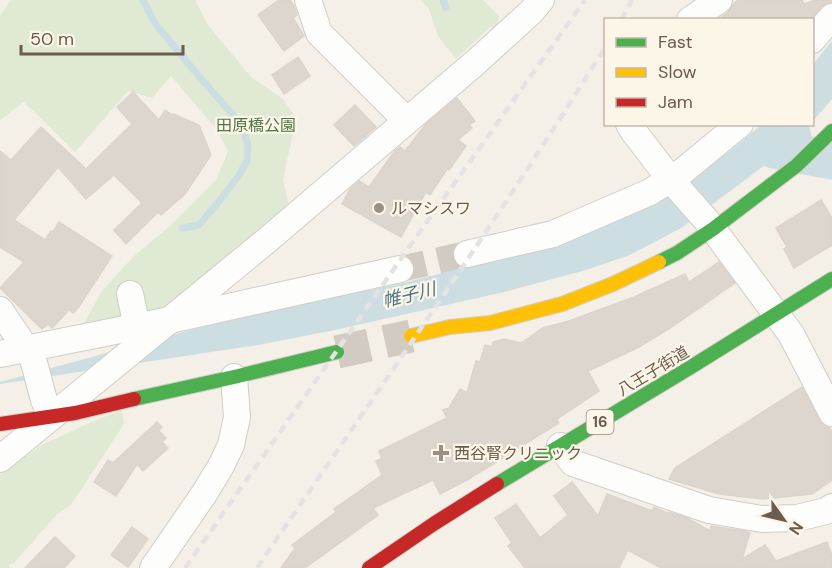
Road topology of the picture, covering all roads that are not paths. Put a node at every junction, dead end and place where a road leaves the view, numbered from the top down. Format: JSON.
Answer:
{"nodes":[{"id":1,"x":308,"y":0,"type":"edge"},
{"id":2,"x":541,"y":0,"type":"edge"},
{"id":3,"x":719,"y":0,"type":"edge"},
{"id":4,"x":832,"y":17,"type":"edge"},
{"id":5,"x":693,"y":18,"type":"edge"},
{"id":6,"x":814,"y":39,"type":"edge"},
{"id":7,"x":406,"y":120,"type":"junction"},
{"id":8,"x":631,"y":126,"type":"edge"},
{"id":9,"x":738,"y":126,"type":"edge"},
{"id":10,"x":832,"y":131,"type":"edge"},
{"id":11,"x":672,"y":181,"type":"junction"},
{"id":12,"x":710,"y":225,"type":"junction"},
{"id":13,"x":467,"y":254,"type":"tunnel mouth"},
{"id":14,"x":400,"y":269,"type":"tunnel mouth"},
{"id":15,"x":832,"y":279,"type":"edge"},
{"id":16,"x":130,"y":294,"type":"dead end"},
{"id":17,"x":0,"y":309,"type":"edge"},
{"id":18,"x":777,"y":314,"type":"junction"},
{"id":19,"x":156,"y":325,"type":"junction"},
{"id":20,"x":411,"y":336,"type":"tunnel mouth"},
{"id":21,"x":338,"y":352,"type":"tunnel mouth"},
{"id":22,"x":0,"y":354,"type":"edge"},
{"id":23,"x":31,"y":354,"type":"junction"},
{"id":24,"x":234,"y":377,"type":"junction"},
{"id":25,"x":47,"y":409,"type":"junction"},
{"id":26,"x":832,"y":413,"type":"edge"},
{"id":27,"x":0,"y":424,"type":"edge"},
{"id":28,"x":560,"y":446,"type":"junction"},
{"id":29,"x":0,"y":459,"type":"edge"},
{"id":30,"x":832,"y":507,"type":"edge"},
{"id":31,"x":153,"y":568,"type":"edge"},
{"id":32,"x":369,"y":568,"type":"edge"}],
"edges":[{"from":1,"to":7,"type":"street"},
{"from":2,"to":7,"type":"street"},
{"from":3,"to":5,"type":"street"},
{"from":4,"to":6,"type":"street"},
{"from":7,"to":19,"type":"street"},
{"from":8,"to":11,"type":"street"},
{"from":9,"to":11,"type":"street"},
{"from":10,"to":12,"type":"main road"},
{"from":11,"to":12,"type":"street"},
{"from":11,"to":13,"type":"street"},
{"from":12,"to":18,"type":"street"},
{"from":12,"to":20,"type":"main road"},
{"from":14,"to":19,"type":"street"},
{"from":15,"to":18,"type":"main road","name":"八王子街道","number":"16"},
{"from":16,"to":19,"type":"street"},
{"from":17,"to":23,"type":"street"},
{"from":18,"to":26,"type":"street"},
{"from":18,"to":28,"type":"main road","name":"八王子街道","number":"16"},
{"from":19,"to":23,"type":"street"},
{"from":19,"to":25,"type":"street"},
{"from":21,"to":24,"type":"main road"},
{"from":22,"to":23,"type":"street"},
{"from":23,"to":25,"type":"street"},
{"from":24,"to":25,"type":"main road"},
{"from":24,"to":31,"type":"street"},
{"from":25,"to":27,"type":"main road"},
{"from":25,"to":29,"type":"street"},
{"from":28,"to":30,"type":"street"},
{"from":28,"to":32,"type":"main road","name":"八王子街道","number":"16"}]}
